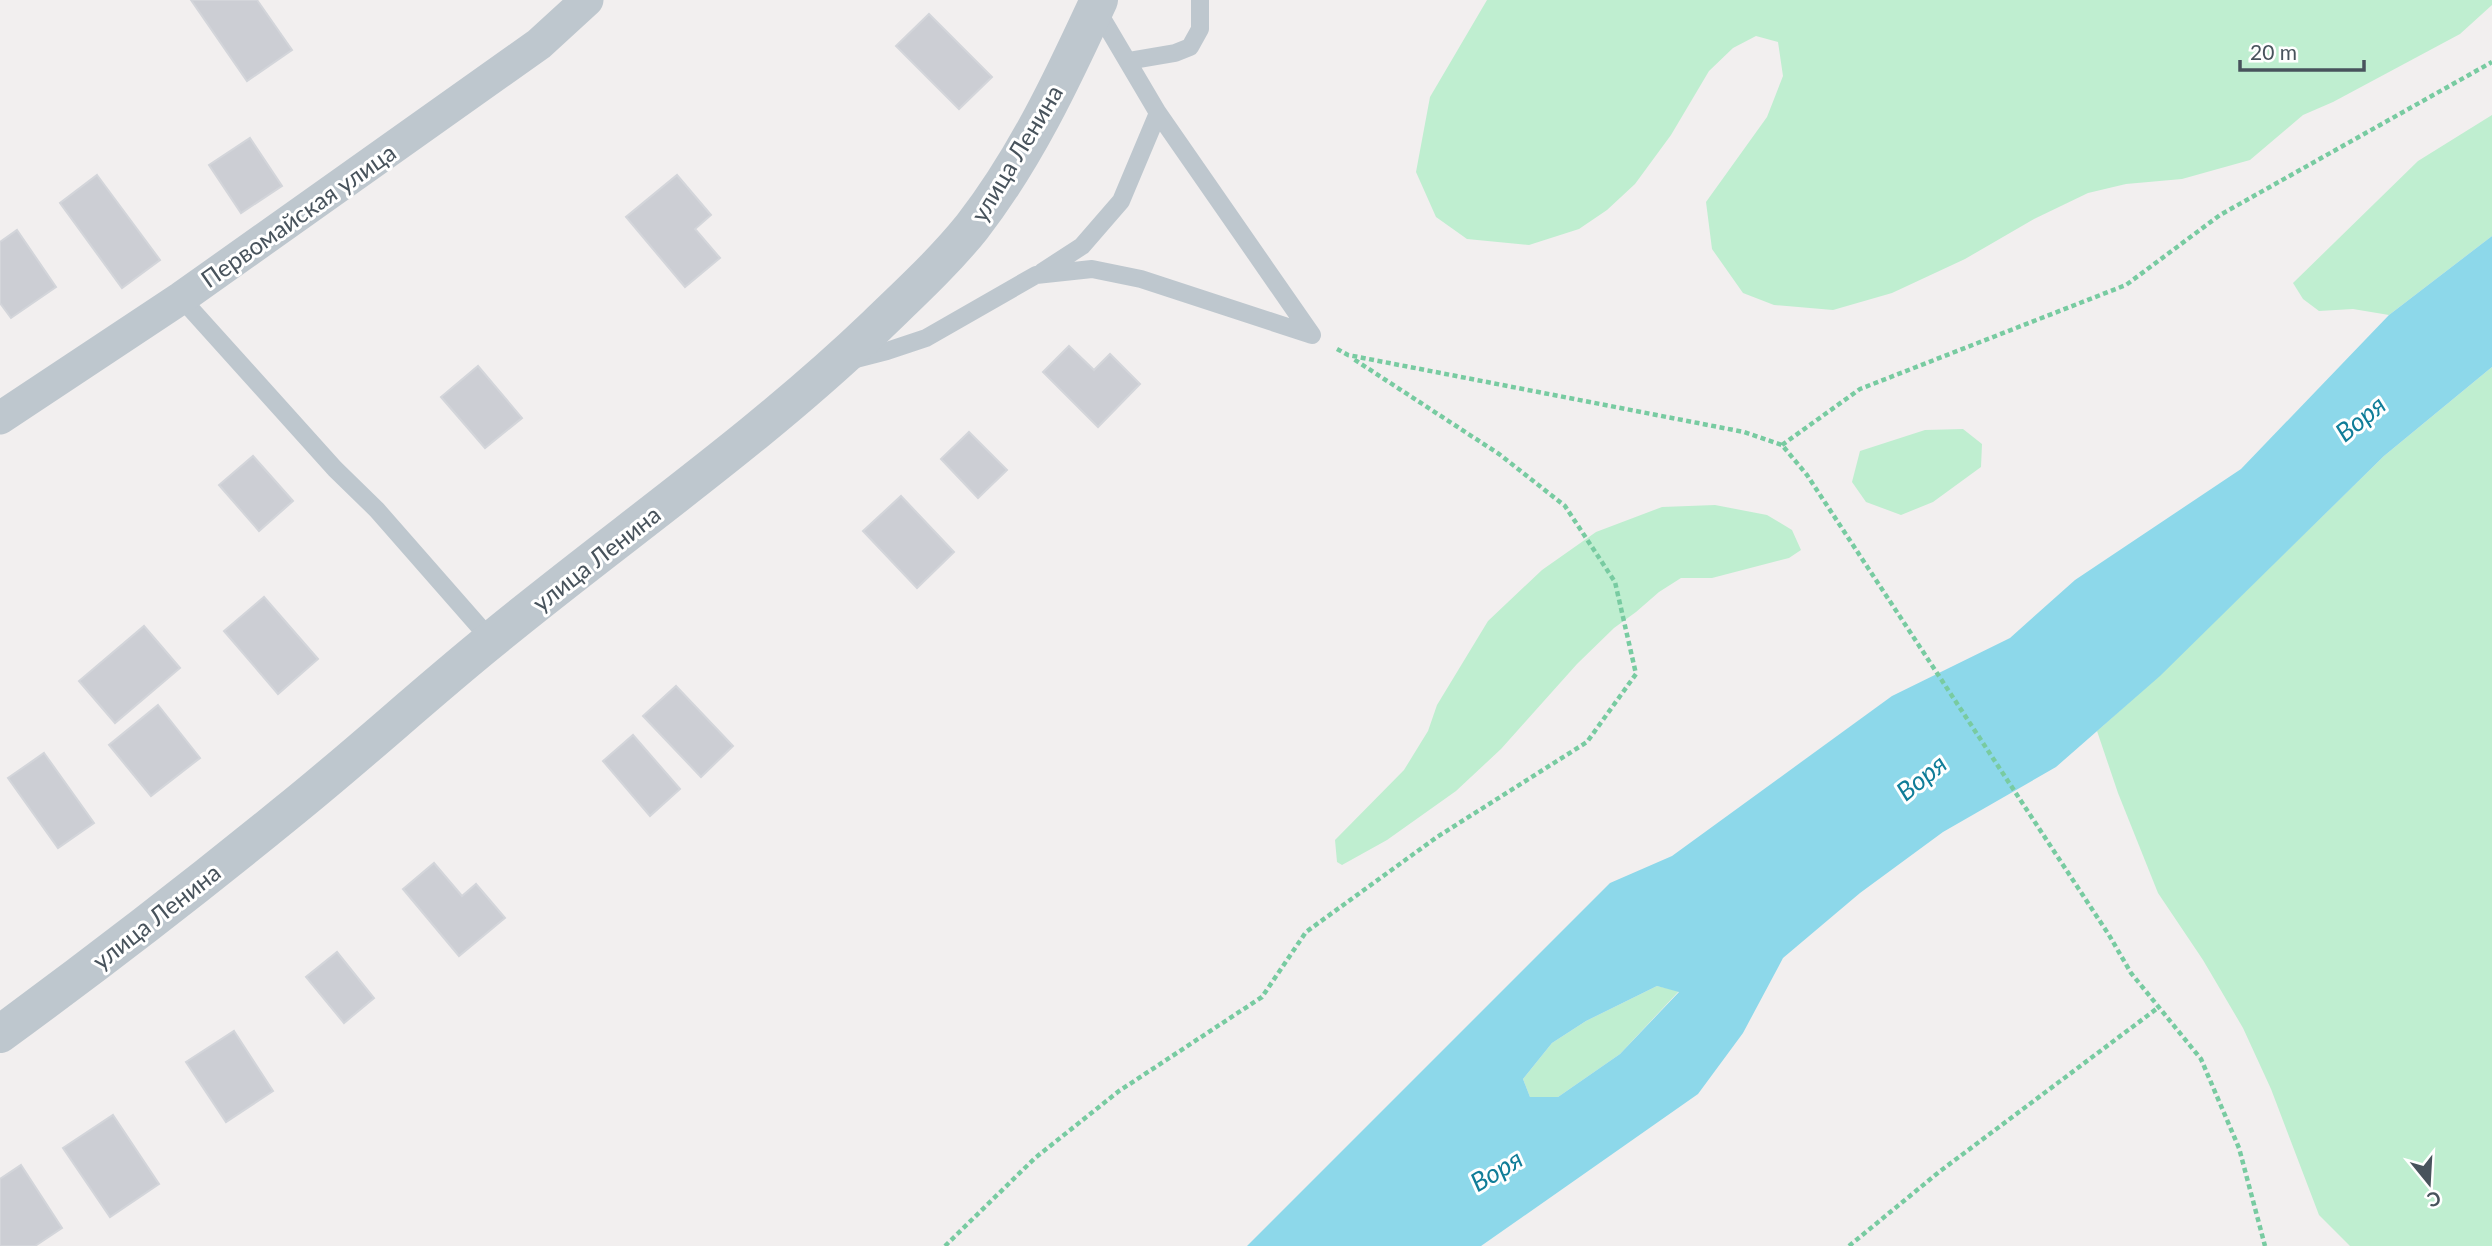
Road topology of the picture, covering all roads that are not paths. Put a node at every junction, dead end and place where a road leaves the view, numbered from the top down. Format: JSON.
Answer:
{"nodes":[{"id":1,"x":587,"y":0,"type":"edge"},
{"id":2,"x":1200,"y":0,"type":"edge"},
{"id":3,"x":1097,"y":4,"type":"edge"},
{"id":4,"x":1128,"y":61,"type":"junction"},
{"id":5,"x":1158,"y":113,"type":"junction"},
{"id":6,"x":1036,"y":275,"type":"junction"},
{"id":7,"x":181,"y":298,"type":"junction"},
{"id":8,"x":837,"y":363,"type":"junction"},
{"id":9,"x":0,"y":418,"type":"edge"},
{"id":10,"x":491,"y":640,"type":"junction"},
{"id":11,"x":0,"y":1034,"type":"edge"}],
"edges":[{"from":1,"to":7,"type":"street","name":"Первомайская улица"},
{"from":2,"to":4,"type":"lane"},
{"from":3,"to":4,"type":"lane"},
{"from":3,"to":8,"type":"street","name":"улица Ленина"},
{"from":4,"to":5,"type":"lane"},
{"from":5,"to":6,"type":"lane"},
{"from":5,"to":6,"type":"lane"},
{"from":6,"to":8,"type":"lane"},
{"from":7,"to":9,"type":"street","name":"Первомайская улица"},
{"from":7,"to":10,"type":"lane"},
{"from":8,"to":10,"type":"street","name":"улица Ленина"},
{"from":10,"to":11,"type":"street","name":"улица Ленина"}]}
